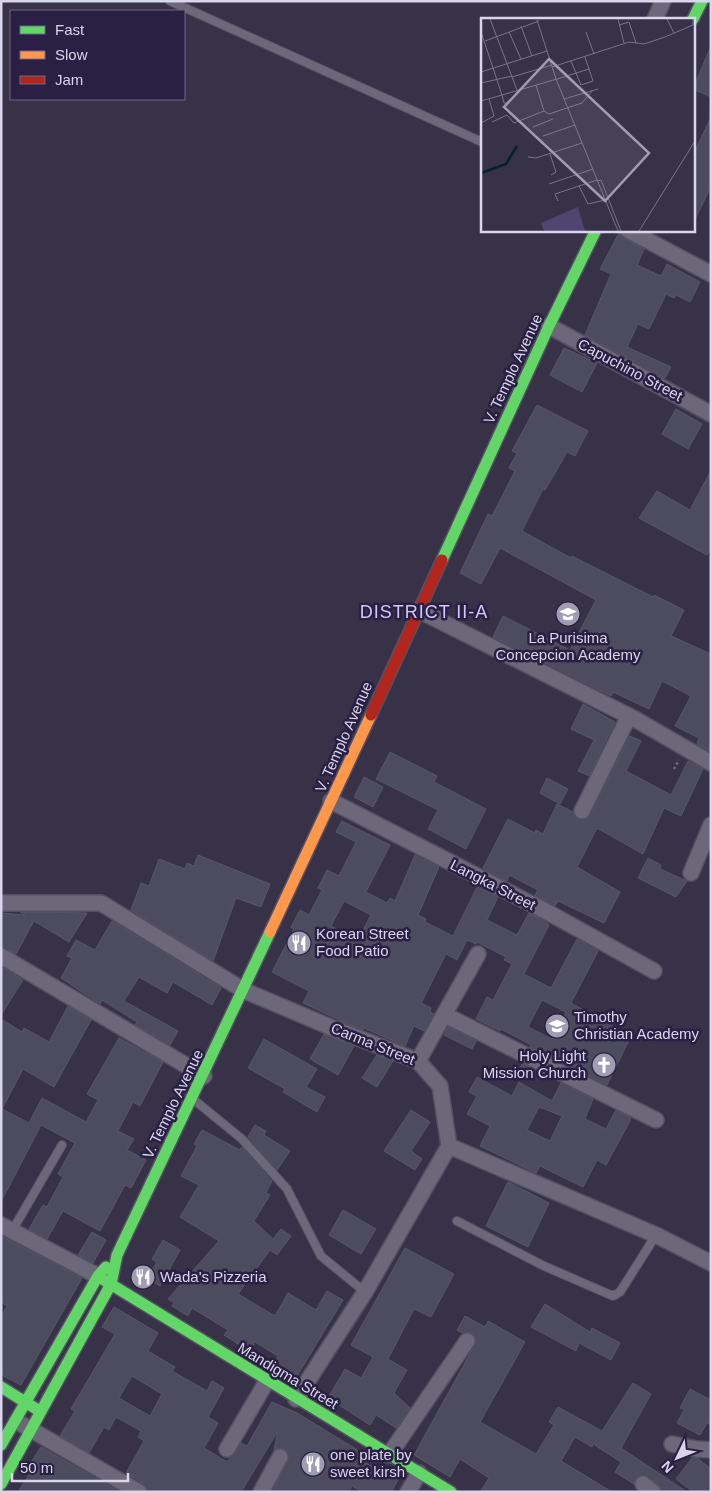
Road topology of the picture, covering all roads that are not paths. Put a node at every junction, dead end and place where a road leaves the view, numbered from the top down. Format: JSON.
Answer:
{"nodes":[{"id":1,"x":170,"y":1,"type":"edge"},
{"id":2,"x":663,"y":1,"type":"edge"},
{"id":3,"x":704,"y":5,"type":"edge"},
{"id":4,"x":655,"y":18,"type":"edge"},
{"id":5,"x":694,"y":18,"type":"edge"},
{"id":6,"x":481,"y":142,"type":"edge"},
{"id":7,"x":596,"y":231,"type":"edge"},
{"id":8,"x":630,"y":231,"type":"edge"},
{"id":9,"x":711,"y":274,"type":"edge"},
{"id":10,"x":549,"y":326,"type":"junction"},
{"id":11,"x":711,"y":414,"type":"edge"},
{"id":12,"x":418,"y":610,"type":"junction"},
{"id":13,"x":629,"y":716,"type":"junction"},
{"id":14,"x":711,"y":763,"type":"edge"},
{"id":15,"x":331,"y":801,"type":"junction"},
{"id":16,"x":582,"y":811,"type":"dead end"},
{"id":17,"x":711,"y":826,"type":"edge"},
{"id":18,"x":691,"y":873,"type":"dead end"},
{"id":19,"x":1,"y":903,"type":"edge"},
{"id":20,"x":478,"y":954,"type":"dead end"},
{"id":21,"x":1,"y":956,"type":"edge"},
{"id":22,"x":654,"y":971,"type":"dead end"},
{"id":23,"x":243,"y":990,"type":"junction"},
{"id":24,"x":445,"y":1015,"type":"junction"},
{"id":25,"x":418,"y":1061,"type":"junction"},
{"id":26,"x":204,"y":1076,"type":"junction"},
{"id":27,"x":192,"y":1099,"type":"junction"},
{"id":28,"x":656,"y":1120,"type":"dead end"},
{"id":29,"x":62,"y":1145,"type":"dead end"},
{"id":30,"x":449,"y":1146,"type":"junction"},
{"id":31,"x":457,"y":1221,"type":"dead end"},
{"id":32,"x":7,"y":1228,"type":"edge"},
{"id":33,"x":656,"y":1235,"type":"junction"},
{"id":34,"x":117,"y":1255,"type":"junction"},
{"id":35,"x":711,"y":1263,"type":"edge"},
{"id":36,"x":98,"y":1276,"type":"junction"},
{"id":37,"x":111,"y":1284,"type":"junction"},
{"id":38,"x":365,"y":1292,"type":"junction"},
{"id":39,"x":467,"y":1341,"type":"dead end"},
{"id":40,"x":267,"y":1382,"type":"junction"},
{"id":41,"x":1,"y":1387,"type":"edge"},
{"id":42,"x":296,"y":1399,"type":"junction"},
{"id":43,"x":26,"y":1402,"type":"junction"},
{"id":44,"x":42,"y":1413,"type":"junction"},
{"id":45,"x":15,"y":1420,"type":"junction"},
{"id":46,"x":32,"y":1430,"type":"junction"},
{"id":47,"x":672,"y":1444,"type":"dead end"},
{"id":48,"x":1,"y":1445,"type":"edge"},
{"id":49,"x":227,"y":1450,"type":"dead end"},
{"id":50,"x":711,"y":1450,"type":"edge"},
{"id":51,"x":389,"y":1455,"type":"junction"},
{"id":52,"x":280,"y":1457,"type":"dead end"},
{"id":53,"x":419,"y":1473,"type":"junction"},
{"id":54,"x":1,"y":1484,"type":"edge"},
{"id":55,"x":138,"y":1492,"type":"edge"},
{"id":56,"x":261,"y":1492,"type":"edge"},
{"id":57,"x":408,"y":1492,"type":"edge"},
{"id":58,"x":451,"y":1492,"type":"edge"}],
"edges":[{"from":1,"to":6,"type":"lane"},
{"from":2,"to":4,"type":"street"},
{"from":3,"to":5,"type":"main road"},
{"from":7,"to":10,"type":"main road","name":"V. Templo Avenue"},
{"from":8,"to":9,"type":"street"},
{"from":10,"to":11,"type":"street","name":"Capuchino Street"},
{"from":10,"to":12,"type":"main road","name":"V. Templo Avenue"},
{"from":12,"to":13,"type":"street"},
{"from":12,"to":15,"type":"main road","name":"V. Templo Avenue"},
{"from":13,"to":14,"type":"street"},
{"from":13,"to":16,"type":"street"},
{"from":15,"to":22,"type":"street","name":"Langka Street"},
{"from":15,"to":23,"type":"main road","name":"V. Templo Avenue"},
{"from":17,"to":18,"type":"street"},
{"from":19,"to":23,"type":"street","name":"Carma Street"},
{"from":20,"to":24,"type":"street"},
{"from":21,"to":26,"type":"street"},
{"from":23,"to":25,"type":"street","name":"Carma Street"},
{"from":23,"to":26,"type":"main road","name":"V. Templo Avenue"},
{"from":24,"to":25,"type":"street"},
{"from":24,"to":28,"type":"street"},
{"from":25,"to":30,"type":"street","name":"Carma Street"},
{"from":26,"to":27,"type":"main road","name":"V. Templo Avenue"},
{"from":27,"to":34,"type":"main road","name":"V. Templo Avenue"},
{"from":27,"to":38,"type":"lane"},
{"from":29,"to":32,"type":"lane"},
{"from":30,"to":33,"type":"street"},
{"from":30,"to":38,"type":"street"},
{"from":31,"to":33,"type":"lane"},
{"from":32,"to":36,"type":"street"},
{"from":33,"to":35,"type":"street"},
{"from":34,"to":36,"type":"main road","name":"V. Templo Avenue"},
{"from":34,"to":37,"type":"main road","name":"V. Templo Avenue"},
{"from":36,"to":37,"type":"main road","name":"Mandigma Street"},
{"from":36,"to":43,"type":"main road","name":"V. Templo Avenue"},
{"from":37,"to":40,"type":"main road","name":"Mandigma Street"},
{"from":37,"to":44,"type":"main road","name":"V. Templo Avenue"},
{"from":38,"to":42,"type":"street"},
{"from":39,"to":51,"type":"street"},
{"from":40,"to":42,"type":"main road","name":"Mandigma Street"},
{"from":40,"to":49,"type":"street"},
{"from":41,"to":43,"type":"main road"},
{"from":42,"to":51,"type":"main road","name":"Mandigma Street"},
{"from":43,"to":44,"type":"main road"},
{"from":43,"to":45,"type":"main road","name":"V. Templo Avenue"},
{"from":44,"to":46,"type":"main road","name":"V. Templo Avenue"},
{"from":45,"to":46,"type":"street"},
{"from":45,"to":48,"type":"main road","name":"V. Templo Avenue"},
{"from":46,"to":54,"type":"main road","name":"V. Templo Avenue"},
{"from":46,"to":55,"type":"street"},
{"from":47,"to":50,"type":"street"},
{"from":51,"to":53,"type":"main road","name":"Mandigma Street"},
{"from":52,"to":56,"type":"street"},
{"from":53,"to":57,"type":"street"},
{"from":53,"to":58,"type":"main road","name":"Mandigma Street"}]}
